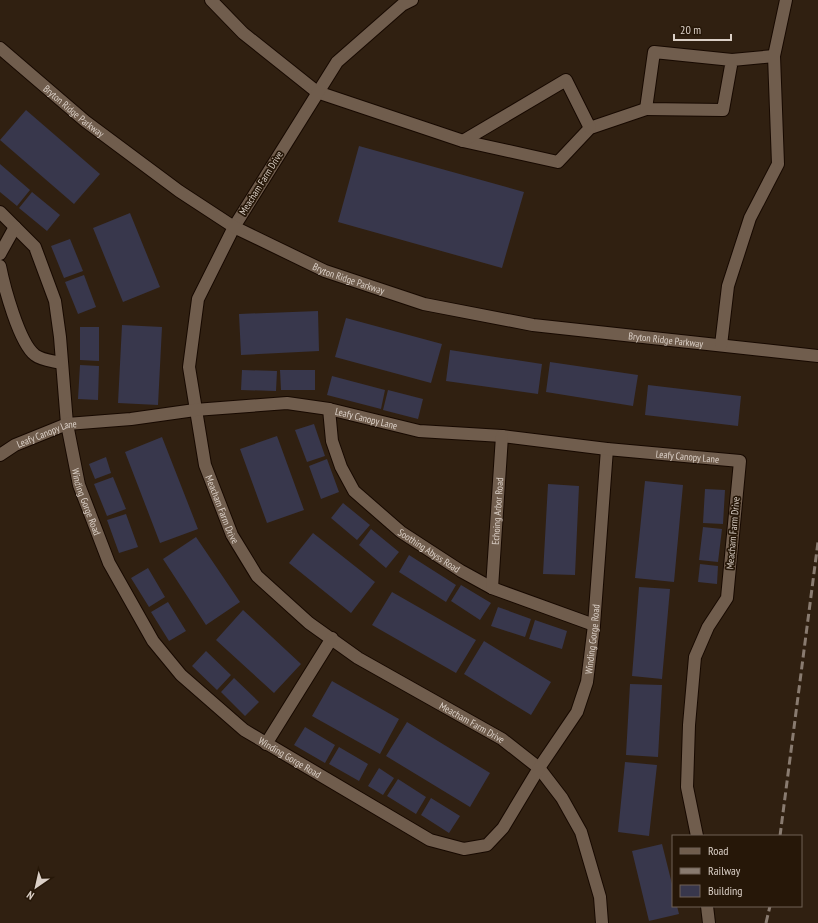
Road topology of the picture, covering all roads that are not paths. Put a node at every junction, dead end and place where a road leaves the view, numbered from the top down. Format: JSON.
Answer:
{"nodes":[{"id":1,"x":211,"y":0,"type":"edge"},
{"id":2,"x":786,"y":0,"type":"edge"},
{"id":3,"x":404,"y":2,"type":"edge"},
{"id":4,"x":0,"y":48,"type":"edge"},
{"id":5,"x":774,"y":56,"type":"junction"},
{"id":6,"x":732,"y":60,"type":"junction"},
{"id":7,"x":317,"y":92,"type":"junction"},
{"id":8,"x":646,"y":109,"type":"junction"},
{"id":9,"x":590,"y":128,"type":"junction"},
{"id":10,"x":463,"y":141,"type":"junction"},
{"id":11,"x":0,"y":212,"type":"edge"},
{"id":12,"x":15,"y":227,"type":"junction"},
{"id":13,"x":234,"y":227,"type":"junction"},
{"id":14,"x":0,"y":254,"type":"edge"},
{"id":15,"x":0,"y":266,"type":"edge"},
{"id":16,"x":721,"y":345,"type":"junction"},
{"id":17,"x":818,"y":356,"type":"edge"},
{"id":18,"x":61,"y":363,"type":"junction"},
{"id":19,"x":329,"y":409,"type":"junction"},
{"id":20,"x":195,"y":410,"type":"junction"},
{"id":21,"x":67,"y":424,"type":"junction"},
{"id":22,"x":502,"y":436,"type":"junction"},
{"id":23,"x":608,"y":449,"type":"junction"},
{"id":24,"x":0,"y":455,"type":"edge"},
{"id":25,"x":740,"y":461,"type":"joint"},
{"id":26,"x":492,"y":588,"type":"junction"},
{"id":27,"x":594,"y":625,"type":"junction"},
{"id":28,"x":332,"y":638,"type":"junction"},
{"id":29,"x":266,"y":744,"type":"junction"},
{"id":30,"x":539,"y":768,"type":"junction"},
{"id":31,"x":697,"y":835,"type":"edge"},
{"id":32,"x":707,"y":907,"type":"edge"},
{"id":33,"x":602,"y":923,"type":"edge"},
{"id":34,"x":709,"y":923,"type":"edge"}],
"edges":[{"from":1,"to":7,"type":"street"},
{"from":2,"to":5,"type":"street"},
{"from":3,"to":7,"type":"street","name":"Meacham Farm Drive"},
{"from":4,"to":13,"type":"street","name":"Bryton Ridge Parkway"},
{"from":5,"to":6,"type":"street"},
{"from":5,"to":16,"type":"street"},
{"from":6,"to":8,"type":"street"},
{"from":6,"to":8,"type":"street"},
{"from":7,"to":10,"type":"street"},
{"from":7,"to":13,"type":"street","name":"Meacham Farm Drive"},
{"from":8,"to":9,"type":"street"},
{"from":9,"to":10,"type":"street"},
{"from":9,"to":10,"type":"street"},
{"from":11,"to":12,"type":"street","name":"Winding Gorge Road"},
{"from":12,"to":14,"type":"street"},
{"from":12,"to":18,"type":"street","name":"Winding Gorge Road"},
{"from":13,"to":16,"type":"street","name":"Bryton Ridge Parkway"},
{"from":13,"to":20,"type":"street","name":"Meacham Farm Drive"},
{"from":15,"to":18,"type":"street"},
{"from":16,"to":17,"type":"street","name":"Bryton Ridge Parkway"},
{"from":18,"to":21,"type":"street","name":"Winding Gorge Road"},
{"from":19,"to":20,"type":"street","name":"Leafy Canopy Lane"},
{"from":19,"to":22,"type":"street","name":"Leafy Canopy Lane"},
{"from":19,"to":26,"type":"street","name":"Soothing Abyss Road"},
{"from":20,"to":21,"type":"street","name":"Leafy Canopy Lane"},
{"from":20,"to":28,"type":"street","name":"Meacham Farm Drive"},
{"from":21,"to":24,"type":"street","name":"Leafy Canopy Lane"},
{"from":21,"to":29,"type":"street","name":"Winding Gorge Road"},
{"from":22,"to":23,"type":"street","name":"Leafy Canopy Lane"},
{"from":22,"to":26,"type":"street","name":"Echoing Arbor Road"},
{"from":23,"to":25,"type":"street","name":"Leafy Canopy Lane"},
{"from":23,"to":27,"type":"street","name":"Winding Gorge Road"},
{"from":25,"to":31,"type":"street","name":"Meacham Farm Drive"},
{"from":26,"to":27,"type":"street","name":"Soothing Abyss Road"},
{"from":27,"to":30,"type":"street","name":"Winding Gorge Road"},
{"from":28,"to":29,"type":"street"},
{"from":28,"to":30,"type":"street","name":"Meacham Farm Drive"},
{"from":29,"to":30,"type":"street","name":"Winding Gorge Road"},
{"from":30,"to":33,"type":"street","name":"Meacham Farm Drive"},
{"from":32,"to":34,"type":"street"}]}
